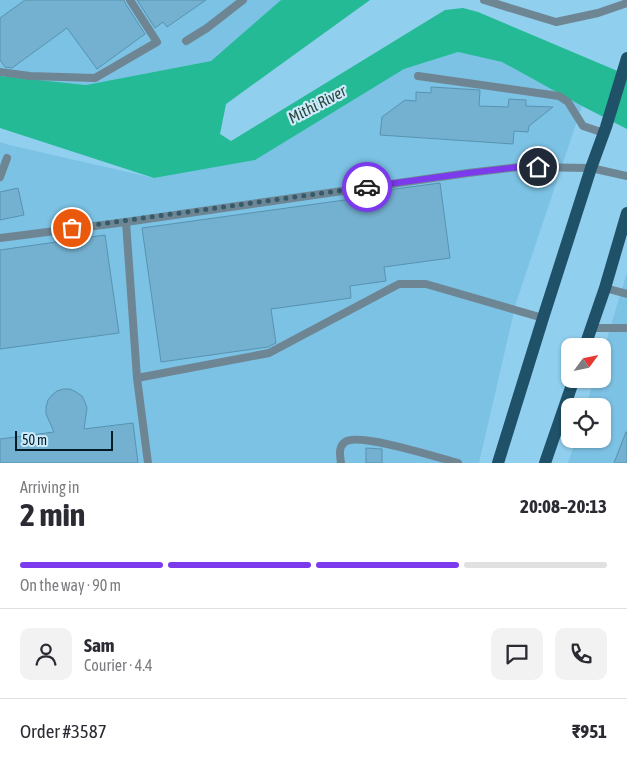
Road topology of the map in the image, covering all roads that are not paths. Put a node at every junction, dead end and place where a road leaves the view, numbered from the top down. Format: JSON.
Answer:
{"nodes":[{"id":1,"x":130,"y":0,"type":"edge"},
{"id":2,"x":244,"y":0,"type":"edge"},
{"id":3,"x":484,"y":0,"type":"edge"},
{"id":4,"x":627,"y":3,"type":"edge"},
{"id":5,"x":186,"y":41,"type":"dead end"},
{"id":6,"x":627,"y":60,"type":"edge"},
{"id":7,"x":0,"y":72,"type":"edge"},
{"id":8,"x":418,"y":76,"type":"dead end"},
{"id":9,"x":605,"y":130,"type":"junction"},
{"id":10,"x":7,"y":158,"type":"dead end"},
{"id":11,"x":591,"y":168,"type":"junction"},
{"id":12,"x":627,"y":176,"type":"edge"},
{"id":13,"x":0,"y":177,"type":"edge"},
{"id":14,"x":627,"y":213,"type":"edge"},
{"id":15,"x":126,"y":222,"type":"junction"},
{"id":16,"x":0,"y":238,"type":"edge"},
{"id":17,"x":605,"y":288,"type":"junction"},
{"id":18,"x":627,"y":294,"type":"edge"},
{"id":19,"x":542,"y":318,"type":"junction"},
{"id":20,"x":591,"y":328,"type":"junction"},
{"id":21,"x":627,"y":328,"type":"edge"},
{"id":22,"x":588,"y":338,"type":"edge"},
{"id":23,"x":137,"y":378,"type":"junction"},
{"id":24,"x":571,"y":388,"type":"edge"},
{"id":25,"x":148,"y":463,"type":"edge"},
{"id":26,"x":341,"y":463,"type":"edge"},
{"id":27,"x":458,"y":463,"type":"edge"},
{"id":28,"x":498,"y":463,"type":"edge"},
{"id":29,"x":545,"y":463,"type":"edge"}],
"edges":[{"from":1,"to":7,"type":"lane"},
{"from":2,"to":5,"type":"lane"},
{"from":3,"to":4,"type":"lane"},
{"from":6,"to":9,"type":"main road"},
{"from":8,"to":9,"type":"lane"},
{"from":9,"to":11,"type":"main road"},
{"from":10,"to":13,"type":"lane"},
{"from":11,"to":12,"type":"lane"},
{"from":11,"to":15,"type":"lane"},
{"from":11,"to":19,"type":"main road"},
{"from":14,"to":17,"type":"main road"},
{"from":15,"to":16,"type":"lane"},
{"from":15,"to":23,"type":"lane"},
{"from":17,"to":18,"type":"lane"},
{"from":17,"to":20,"type":"main road"},
{"from":19,"to":23,"type":"lane"},
{"from":19,"to":28,"type":"main road"},
{"from":20,"to":21,"type":"lane"},
{"from":20,"to":22,"type":"main road"},
{"from":23,"to":25,"type":"lane"},
{"from":24,"to":29,"type":"main road"},
{"from":26,"to":27,"type":"lane"}]}
